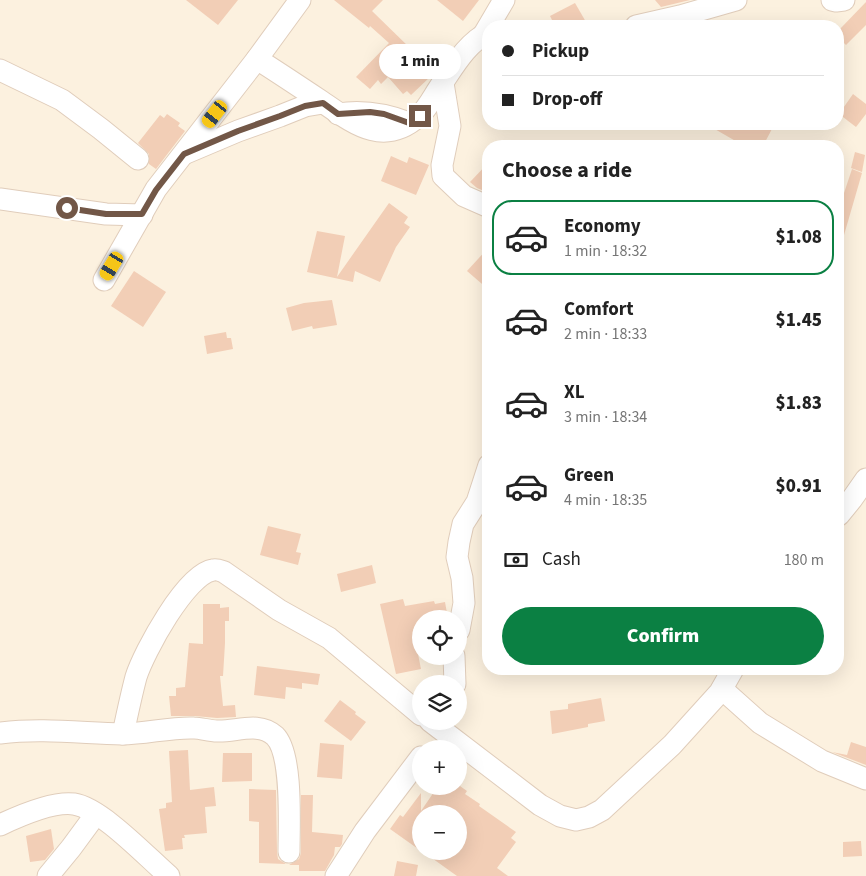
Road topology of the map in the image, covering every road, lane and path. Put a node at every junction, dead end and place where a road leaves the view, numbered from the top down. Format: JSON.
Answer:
{"nodes":[{"id":1,"x":300,"y":0,"type":"edge"},
{"id":2,"x":504,"y":0,"type":"edge"},
{"id":3,"x":735,"y":0,"type":"edge"},
{"id":4,"x":832,"y":0,"type":"edge"},
{"id":5,"x":844,"y":0,"type":"edge"},
{"id":6,"x":493,"y":20,"type":"edge"},
{"id":7,"x":662,"y":20,"type":"edge"},
{"id":8,"x":482,"y":37,"type":"edge"},
{"id":9,"x":258,"y":59,"type":"junction"},
{"id":10,"x":0,"y":70,"type":"edge"},
{"id":11,"x":443,"y":83,"type":"junction"},
{"id":12,"x":331,"y":108,"type":"junction"},
{"id":13,"x":184,"y":154,"type":"junction"},
{"id":14,"x":138,"y":159,"type":"dead end"},
{"id":15,"x":0,"y":199,"type":"edge"},
{"id":16,"x":482,"y":204,"type":"edge"},
{"id":17,"x":142,"y":214,"type":"junction"},
{"id":18,"x":104,"y":280,"type":"dead end"},
{"id":19,"x":866,"y":479,"type":"edge"},
{"id":20,"x":482,"y":489,"type":"edge"},
{"id":21,"x":844,"y":509,"type":"edge"},
{"id":22,"x":463,"y":610,"type":"edge"},
{"id":23,"x":730,"y":675,"type":"edge"},
{"id":24,"x":722,"y":689,"type":"junction"},
{"id":25,"x":412,"y":707,"type":"edge"},
{"id":26,"x":447,"y":730,"type":"edge"},
{"id":27,"x":0,"y":733,"type":"edge"},
{"id":28,"x":123,"y":734,"type":"junction"},
{"id":29,"x":412,"y":769,"type":"edge"},
{"id":30,"x":866,"y":779,"type":"edge"},
{"id":31,"x":96,"y":814,"type":"junction"},
{"id":32,"x":0,"y":825,"type":"edge"},
{"id":33,"x":289,"y":852,"type":"dead end"},
{"id":34,"x":48,"y":876,"type":"edge"},
{"id":35,"x":169,"y":876,"type":"edge"},
{"id":36,"x":336,"y":876,"type":"edge"}],
"edges":[{"from":1,"to":9,"type":"street"},
{"from":2,"to":6,"type":"street"},
{"from":3,"to":7,"type":"street"},
{"from":4,"to":5,"type":"street"},
{"from":8,"to":11,"type":"street"},
{"from":9,"to":12,"type":"street"},
{"from":9,"to":13,"type":"street"},
{"from":10,"to":14,"type":"street"},
{"from":11,"to":12,"type":"street"},
{"from":11,"to":16,"type":"street"},
{"from":12,"to":13,"type":"street"},
{"from":13,"to":17,"type":"street"},
{"from":15,"to":17,"type":"street"},
{"from":17,"to":18,"type":"street"},
{"from":19,"to":21,"type":"street"},
{"from":20,"to":22,"type":"street"},
{"from":23,"to":24,"type":"street"},
{"from":24,"to":26,"type":"street"},
{"from":24,"to":30,"type":"street"},
{"from":25,"to":28,"type":"street"},
{"from":27,"to":28,"type":"street"},
{"from":28,"to":33,"type":"street"},
{"from":29,"to":36,"type":"street"},
{"from":31,"to":32,"type":"street"},
{"from":31,"to":34,"type":"street"},
{"from":31,"to":35,"type":"street"}]}
